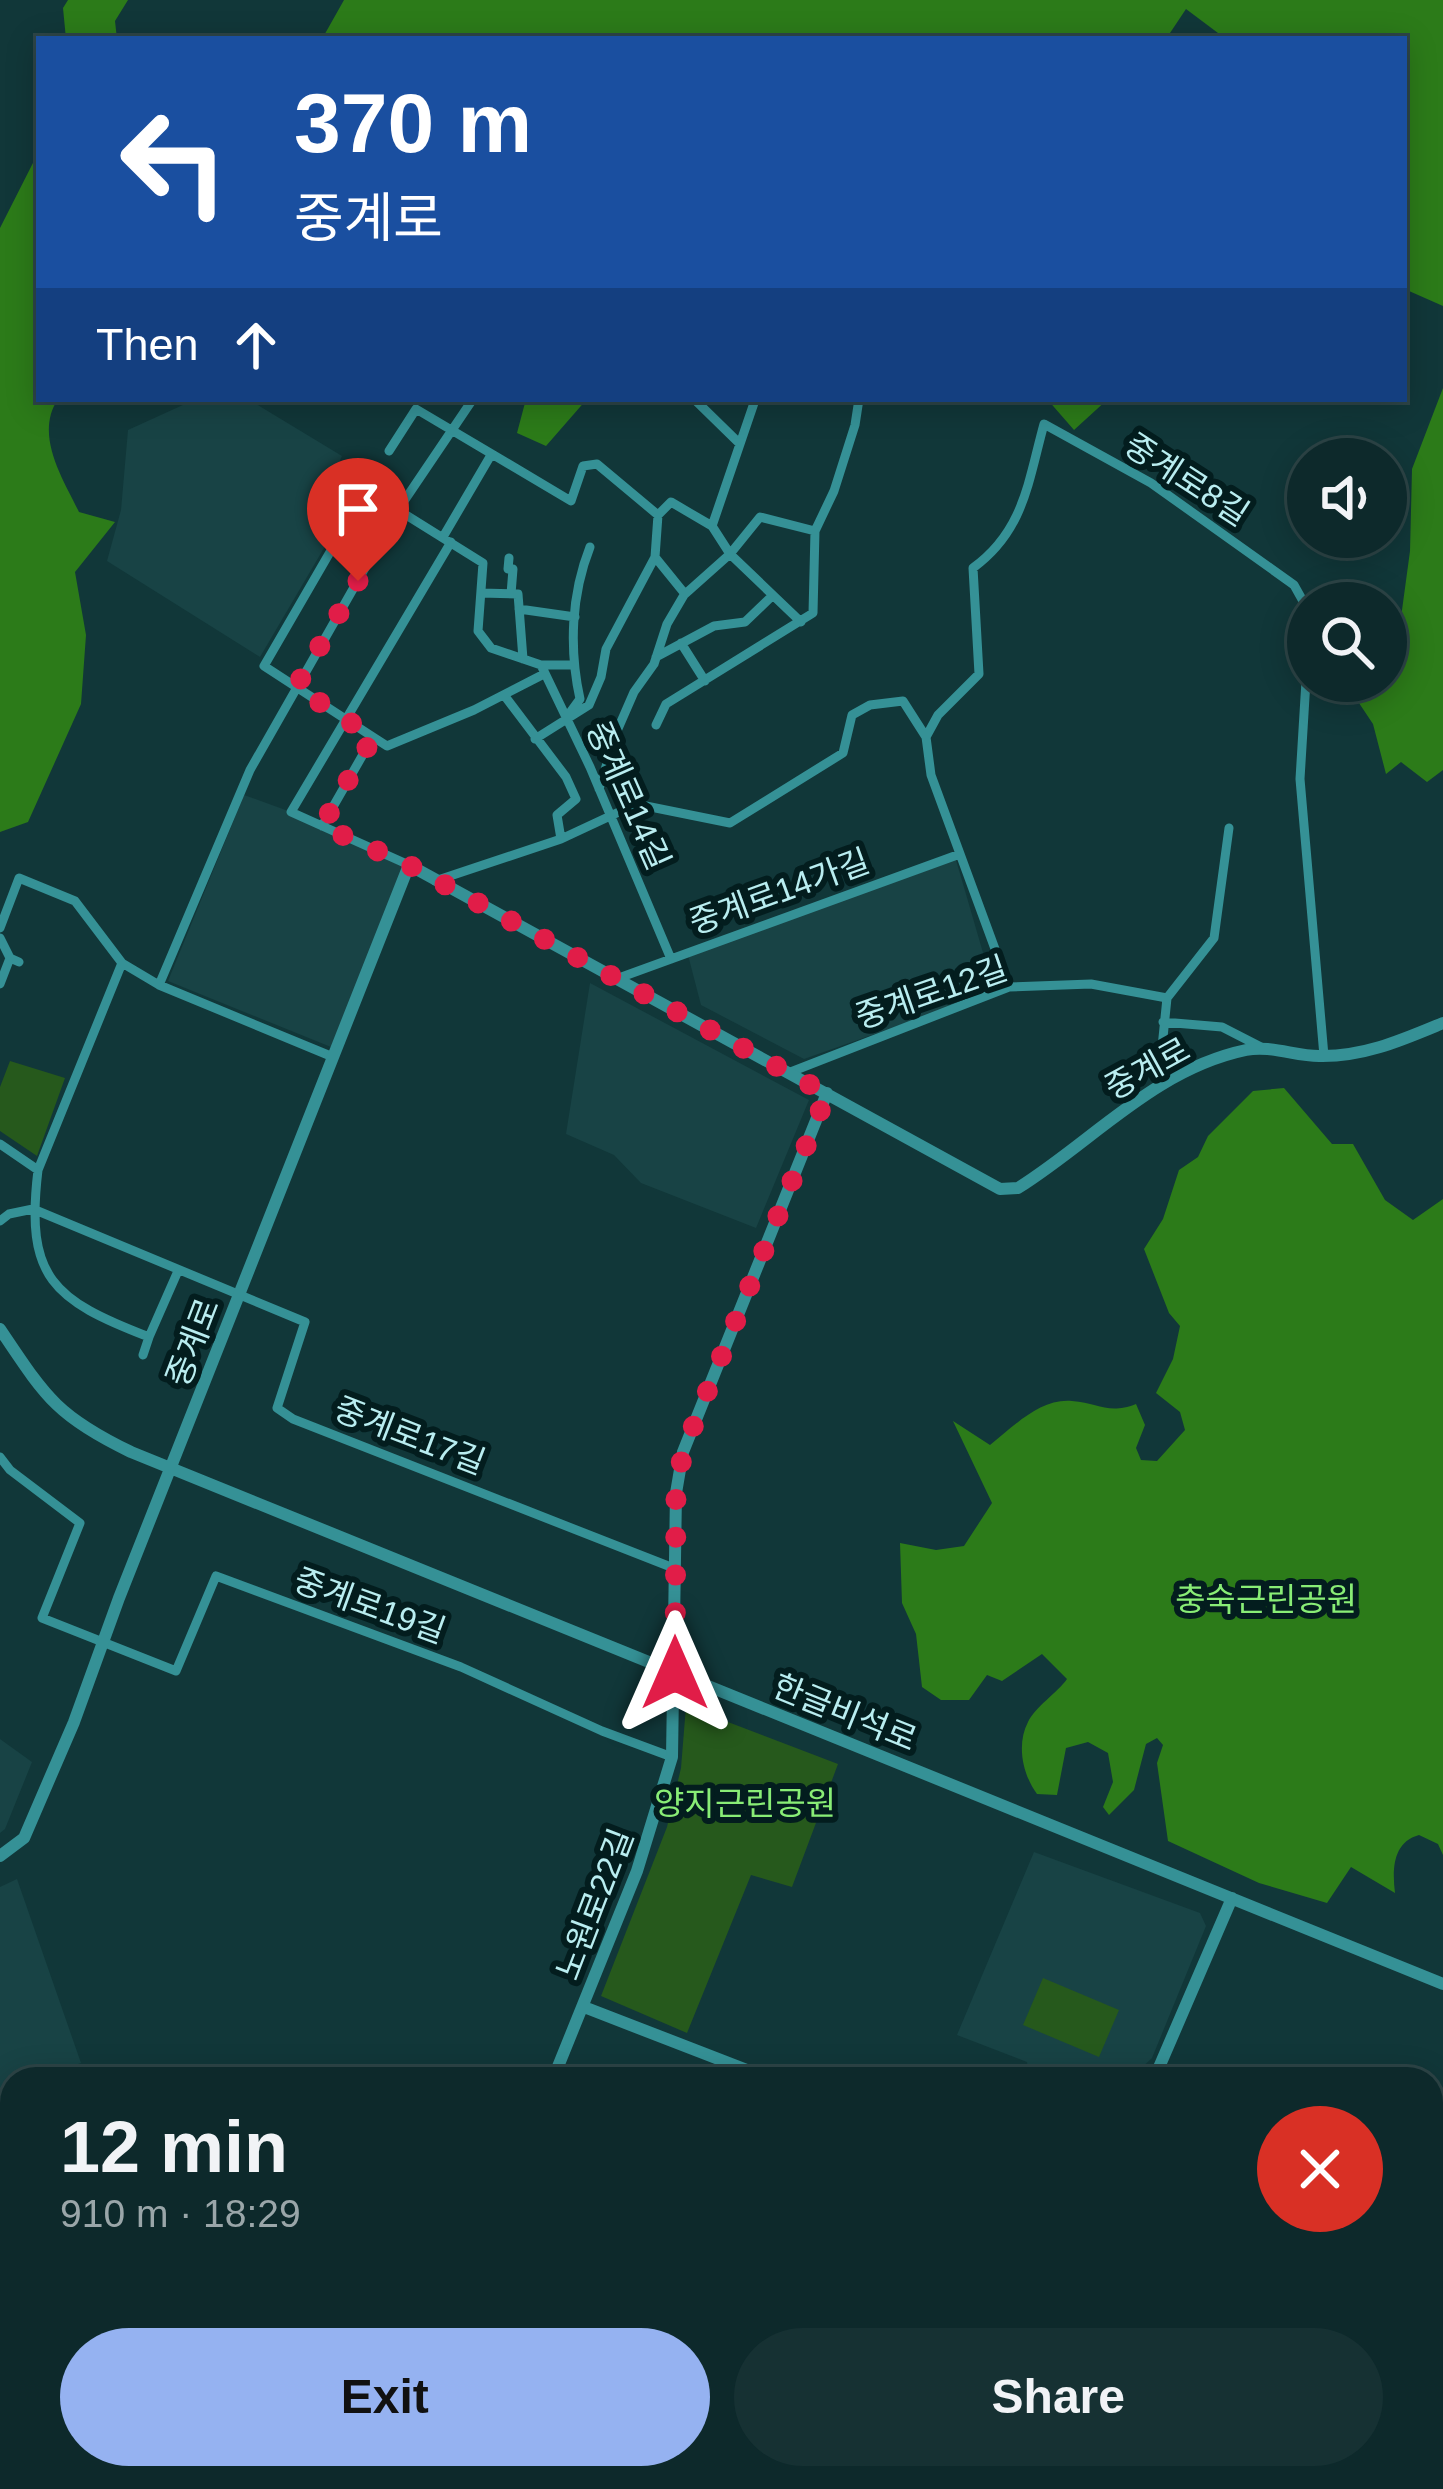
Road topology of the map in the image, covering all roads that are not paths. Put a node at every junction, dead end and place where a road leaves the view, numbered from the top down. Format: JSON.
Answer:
{"nodes":[{"id":1,"x":471,"y":402,"type":"edge"},
{"id":2,"x":697,"y":402,"type":"edge"},
{"id":3,"x":859,"y":402,"type":"edge"},
{"id":4,"x":754,"y":403,"type":"dead end"},
{"id":5,"x":450,"y":430,"type":"junction"},
{"id":6,"x":739,"y":443,"type":"junction"},
{"id":7,"x":389,"y":452,"type":"dead end"},
{"id":8,"x":490,"y":454,"type":"junction"},
{"id":9,"x":398,"y":510,"type":"junction"},
{"id":10,"x":658,"y":515,"type":"junction"},
{"id":11,"x":712,"y":526,"type":"junction"},
{"id":12,"x":815,"y":531,"type":"junction"},
{"id":13,"x":447,"y":539,"type":"junction"},
{"id":14,"x":590,"y":547,"type":"dead end"},
{"id":15,"x":730,"y":554,"type":"junction"},
{"id":16,"x":656,"y":557,"type":"junction"},
{"id":17,"x":509,"y":558,"type":"dead end"},
{"id":18,"x":1290,"y":582,"type":"edge"},
{"id":19,"x":481,"y":593,"type":"junction"},
{"id":20,"x":511,"y":594,"type":"junction"},
{"id":21,"x":685,"y":594,"type":"junction"},
{"id":22,"x":771,"y":597,"type":"junction"},
{"id":23,"x":519,"y":609,"type":"junction"},
{"id":24,"x":574,"y":617,"type":"junction"},
{"id":25,"x":801,"y":622,"type":"junction"},
{"id":26,"x":682,"y":644,"type":"junction"},
{"id":27,"x":656,"y":657,"type":"junction"},
{"id":28,"x":523,"y":659,"type":"junction"},
{"id":29,"x":572,"y":665,"type":"junction"},
{"id":30,"x":543,"y":669,"type":"junction"},
{"id":31,"x":705,"y":681,"type":"junction"},
{"id":32,"x":296,"y":687,"type":"junction"},
{"id":33,"x":504,"y":694,"type":"junction"},
{"id":34,"x":1305,"y":702,"type":"edge"},
{"id":35,"x":566,"y":718,"type":"junction"},
{"id":36,"x":344,"y":719,"type":"junction"},
{"id":37,"x":656,"y":725,"type":"dead end"},
{"id":38,"x":373,"y":737,"type":"junction"},
{"id":39,"x":926,"y":737,"type":"junction"},
{"id":40,"x":535,"y":739,"type":"junction"},
{"id":41,"x":599,"y":789,"type":"junction"},
{"id":42,"x":611,"y":819,"type":"junction"},
{"id":43,"x":322,"y":826,"type":"junction"},
{"id":44,"x":1229,"y":827,"type":"dead end"},
{"id":45,"x":561,"y":839,"type":"junction"},
{"id":46,"x":960,"y":854,"type":"junction"},
{"id":47,"x":409,"y":865,"type":"junction"},
{"id":48,"x":435,"y":880,"type":"junction"},
{"id":49,"x":0,"y":928,"type":"edge"},
{"id":50,"x":0,"y":938,"type":"edge"},
{"id":51,"x":671,"y":959,"type":"junction"},
{"id":52,"x":122,"y":963,"type":"junction"},
{"id":53,"x":616,"y":979,"type":"junction"},
{"id":54,"x":0,"y":983,"type":"edge"},
{"id":55,"x":159,"y":985,"type":"junction"},
{"id":56,"x":1009,"y":988,"type":"junction"},
{"id":57,"x":1167,"y":998,"type":"junction"},
{"id":58,"x":1163,"y":1022,"type":"junction"},
{"id":59,"x":1443,"y":1023,"type":"edge"},
{"id":60,"x":1265,"y":1049,"type":"junction"},
{"id":61,"x":1324,"y":1056,"type":"junction"},
{"id":62,"x":333,"y":1057,"type":"junction"},
{"id":63,"x":788,"y":1073,"type":"junction"},
{"id":64,"x":1158,"y":1088,"type":"junction"},
{"id":65,"x":827,"y":1094,"type":"junction"},
{"id":66,"x":0,"y":1144,"type":"edge"},
{"id":67,"x":38,"y":1170,"type":"junction"},
{"id":68,"x":33,"y":1209,"type":"junction"},
{"id":69,"x":0,"y":1221,"type":"edge"},
{"id":70,"x":178,"y":1271,"type":"junction"},
{"id":71,"x":238,"y":1298,"type":"junction"},
{"id":72,"x":0,"y":1329,"type":"edge"},
{"id":73,"x":149,"y":1337,"type":"junction"},
{"id":74,"x":143,"y":1355,"type":"dead end"},
{"id":75,"x":0,"y":1457,"type":"edge"},
{"id":76,"x":173,"y":1467,"type":"junction"},
{"id":77,"x":676,"y":1569,"type":"junction"},
{"id":78,"x":103,"y":1642,"type":"junction"},
{"id":79,"x":675,"y":1673,"type":"junction"},
{"id":80,"x":672,"y":1757,"type":"junction"},
{"id":81,"x":0,"y":1856,"type":"edge"},
{"id":82,"x":1232,"y":1898,"type":"junction"},
{"id":83,"x":1443,"y":1984,"type":"edge"},
{"id":84,"x":584,"y":2007,"type":"junction"},
{"id":85,"x":558,"y":2067,"type":"edge"},
{"id":86,"x":739,"y":2067,"type":"edge"},
{"id":87,"x":1159,"y":2067,"type":"edge"}],
"edges":[{"from":1,"to":5,"type":"street"},
{"from":2,"to":6,"type":"street"},
{"from":3,"to":12,"type":"street"},
{"from":4,"to":6,"type":"street"},
{"from":5,"to":7,"type":"street"},
{"from":5,"to":8,"type":"street"},
{"from":5,"to":9,"type":"street"},
{"from":6,"to":11,"type":"street"},
{"from":8,"to":10,"type":"street"},
{"from":8,"to":13,"type":"street"},
{"from":9,"to":13,"type":"street"},
{"from":9,"to":32,"type":"street"},
{"from":9,"to":32,"type":"street"},
{"from":10,"to":11,"type":"street"},
{"from":10,"to":16,"type":"street"},
{"from":11,"to":15,"type":"street"},
{"from":12,"to":15,"type":"street"},
{"from":12,"to":25,"type":"street"},
{"from":13,"to":19,"type":"street"},
{"from":13,"to":36,"type":"street"},
{"from":14,"to":24,"type":"street"},
{"from":15,"to":21,"type":"street"},
{"from":15,"to":22,"type":"street"},
{"from":16,"to":21,"type":"street"},
{"from":16,"to":35,"type":"street"},
{"from":17,"to":20,"type":"street"},
{"from":18,"to":39,"type":"street","name":"중계로8길"},
{"from":19,"to":20,"type":"street"},
{"from":19,"to":28,"type":"street"},
{"from":20,"to":23,"type":"street"},
{"from":21,"to":27,"type":"street"},
{"from":22,"to":25,"type":"street"},
{"from":22,"to":26,"type":"street"},
{"from":23,"to":24,"type":"street"},
{"from":23,"to":28,"type":"street"},
{"from":24,"to":29,"type":"street"},
{"from":25,"to":31,"type":"street"},
{"from":26,"to":27,"type":"street"},
{"from":26,"to":31,"type":"street"},
{"from":27,"to":41,"type":"street"},
{"from":28,"to":30,"type":"street"},
{"from":29,"to":30,"type":"street"},
{"from":29,"to":35,"type":"street"},
{"from":30,"to":33,"type":"street"},
{"from":30,"to":35,"type":"street","name":"중계로14길"},
{"from":31,"to":37,"type":"street"},
{"from":32,"to":36,"type":"street"},
{"from":32,"to":55,"type":"street"},
{"from":33,"to":38,"type":"street"},
{"from":33,"to":40,"type":"street"},
{"from":34,"to":61,"type":"street"},
{"from":35,"to":40,"type":"street","name":"중계로14길"},
{"from":35,"to":41,"type":"street","name":"중계로14길"},
{"from":36,"to":38,"type":"street"},
{"from":36,"to":43,"type":"street"},
{"from":38,"to":43,"type":"street"},
{"from":39,"to":42,"type":"street"},
{"from":39,"to":46,"type":"street"},
{"from":40,"to":45,"type":"street"},
{"from":41,"to":42,"type":"street","name":"중계로14길"},
{"from":42,"to":45,"type":"street"},
{"from":42,"to":51,"type":"street","name":"중계로14길"},
{"from":43,"to":47,"type":"street"},
{"from":44,"to":57,"type":"street"},
{"from":45,"to":48,"type":"street"},
{"from":46,"to":51,"type":"street","name":"중계로14가길"},
{"from":46,"to":56,"type":"street"},
{"from":47,"to":48,"type":"street","name":"중계로"},
{"from":47,"to":62,"type":"street","name":"중계로"},
{"from":48,"to":53,"type":"street","name":"중계로"},
{"from":49,"to":52,"type":"street"},
{"from":50,"to":54,"type":"street"},
{"from":51,"to":53,"type":"street","name":"중계로14가길"},
{"from":52,"to":55,"type":"street"},
{"from":52,"to":67,"type":"street"},
{"from":53,"to":63,"type":"street","name":"중계로"},
{"from":55,"to":62,"type":"street"},
{"from":56,"to":57,"type":"street","name":"중계로12길"},
{"from":56,"to":63,"type":"street","name":"중계로12길"},
{"from":57,"to":58,"type":"street"},
{"from":58,"to":60,"type":"street","name":"중계로"},
{"from":58,"to":64,"type":"street"},
{"from":59,"to":61,"type":"street","name":"중계로"},
{"from":60,"to":61,"type":"street","name":"중계로"},
{"from":60,"to":64,"type":"street","name":"중계로"},
{"from":62,"to":71,"type":"street","name":"중계로"},
{"from":63,"to":65,"type":"street","name":"중계로"},
{"from":64,"to":65,"type":"street","name":"중계로"},
{"from":65,"to":77,"type":"street","name":"노원로22길"},
{"from":66,"to":67,"type":"street"},
{"from":67,"to":68,"type":"street"},
{"from":68,"to":69,"type":"street"},
{"from":68,"to":70,"type":"street"},
{"from":68,"to":73,"type":"street"},
{"from":70,"to":71,"type":"street"},
{"from":70,"to":73,"type":"street"},
{"from":71,"to":76,"type":"street","name":"중계로"},
{"from":71,"to":77,"type":"street","name":"중계로17길"},
{"from":72,"to":76,"type":"street","name":"한글비석로"},
{"from":73,"to":74,"type":"street"},
{"from":75,"to":78,"type":"street"},
{"from":76,"to":78,"type":"street","name":"중계로"},
{"from":76,"to":79,"type":"street","name":"한글비석로"},
{"from":77,"to":79,"type":"street","name":"노원로22길"},
{"from":78,"to":80,"type":"street","name":"중계로19길"},
{"from":78,"to":81,"type":"street","name":"중계로"},
{"from":79,"to":80,"type":"street","name":"노원로22길"},
{"from":79,"to":82,"type":"street","name":"한글비석로"},
{"from":80,"to":84,"type":"street","name":"노원로22길"},
{"from":82,"to":83,"type":"street","name":"한글비석로"},
{"from":82,"to":87,"type":"street"},
{"from":84,"to":85,"type":"street","name":"노원로22길"},
{"from":84,"to":86,"type":"street"}]}
